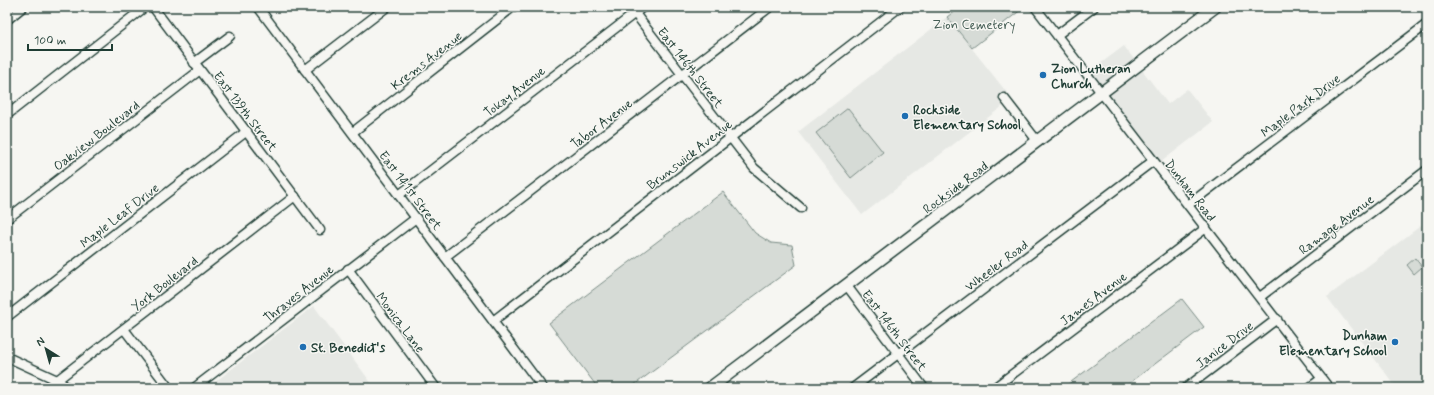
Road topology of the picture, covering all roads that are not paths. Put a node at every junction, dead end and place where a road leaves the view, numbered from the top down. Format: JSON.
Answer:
{"nodes":[{"id":1,"x":23,"y":7,"type":"edge"},
{"id":2,"x":145,"y":7,"type":"edge"},
{"id":3,"x":153,"y":7,"type":"edge"},
{"id":4,"x":387,"y":7,"type":"edge"},
{"id":5,"x":513,"y":7,"type":"edge"},
{"id":6,"x":643,"y":7,"type":"edge"},
{"id":7,"x":770,"y":7,"type":"edge"},
{"id":8,"x":900,"y":7,"type":"edge"},
{"id":9,"x":1035,"y":7,"type":"edge"},
{"id":10,"x":1094,"y":7,"type":"edge"},
{"id":11,"x":1215,"y":7,"type":"edge"},
{"id":12,"x":261,"y":8,"type":"edge"},
{"id":13,"x":632,"y":10,"type":"edge"},
{"id":14,"x":7,"y":20,"type":"edge"},
{"id":15,"x":1427,"y":24,"type":"edge"},
{"id":16,"x":1057,"y":35,"type":"junction"},
{"id":17,"x":230,"y":36,"type":"dead end"},
{"id":18,"x":197,"y":66,"type":"junction"},
{"id":19,"x":306,"y":70,"type":"junction"},
{"id":20,"x":683,"y":76,"type":"junction"},
{"id":21,"x":1101,"y":93,"type":"junction"},
{"id":22,"x":1004,"y":98,"type":"dead end"},
{"id":23,"x":7,"y":115,"type":"edge"},
{"id":24,"x":247,"y":131,"type":"junction"},
{"id":25,"x":353,"y":132,"type":"junction"},
{"id":26,"x":731,"y":137,"type":"junction"},
{"id":27,"x":1038,"y":142,"type":"junction"},
{"id":28,"x":1153,"y":160,"type":"junction"},
{"id":29,"x":1427,"y":170,"type":"edge"},
{"id":30,"x":399,"y":195,"type":"junction"},
{"id":31,"x":295,"y":196,"type":"junction"},
{"id":32,"x":1188,"y":205,"type":"junction"},
{"id":33,"x":801,"y":208,"type":"dead end"},
{"id":34,"x":416,"y":218,"type":"junction"},
{"id":35,"x":7,"y":219,"type":"edge"},
{"id":36,"x":1206,"y":228,"type":"junction"},
{"id":37,"x":320,"y":230,"type":"dead end"},
{"id":38,"x":445,"y":257,"type":"junction"},
{"id":39,"x":348,"y":269,"type":"junction"},
{"id":40,"x":847,"y":286,"type":"junction"},
{"id":41,"x":1260,"y":297,"type":"junction"},
{"id":42,"x":7,"y":317,"type":"edge"},
{"id":43,"x":1277,"y":319,"type":"junction"},
{"id":44,"x":493,"y":321,"type":"junction"},
{"id":45,"x":124,"y":329,"type":"junction"},
{"id":46,"x":898,"y":354,"type":"junction"},
{"id":47,"x":7,"y":357,"type":"edge"},
{"id":48,"x":1321,"y":379,"type":"junction"},
{"id":49,"x":57,"y":380,"type":"junction"},
{"id":50,"x":47,"y":388,"type":"edge"},
{"id":51,"x":68,"y":388,"type":"edge"},
{"id":52,"x":169,"y":388,"type":"edge"},
{"id":53,"x":194,"y":388,"type":"edge"},
{"id":54,"x":436,"y":388,"type":"edge"},
{"id":55,"x":543,"y":388,"type":"edge"},
{"id":56,"x":710,"y":388,"type":"edge"},
{"id":57,"x":853,"y":388,"type":"edge"},
{"id":58,"x":924,"y":388,"type":"edge"},
{"id":59,"x":994,"y":388,"type":"edge"},
{"id":60,"x":1186,"y":388,"type":"edge"},
{"id":61,"x":1309,"y":388,"type":"edge"},
{"id":62,"x":1329,"y":388,"type":"edge"}],
"edges":[{"from":1,"to":14,"type":"street"},
{"from":2,"to":23,"type":"street"},
{"from":3,"to":18,"type":"street","name":"East 139th Street"},
{"from":4,"to":19,"type":"street"},
{"from":5,"to":25,"type":"street","name":"Krems Avenue"},
{"from":6,"to":13,"type":"street","name":"Tokay Avenue"},
{"from":7,"to":20,"type":"street","name":"Tabor Avenue"},
{"from":8,"to":26,"type":"street","name":"Brunswick Avenue"},
{"from":9,"to":16,"type":"street","name":"Dunham Road"},
{"from":10,"to":16,"type":"street"},
{"from":11,"to":21,"type":"main road","name":"Rockside Road"},
{"from":12,"to":19,"type":"street","name":"East 141st Street"},
{"from":13,"to":20,"type":"street","name":"East 146th Street"},
{"from":13,"to":30,"type":"street","name":"Tokay Avenue"},
{"from":15,"to":32,"type":"street","name":"Maple Park Drive"},
{"from":16,"to":21,"type":"street","name":"Dunham Road"},
{"from":17,"to":18,"type":"street","name":"Oakview Boulevard"},
{"from":18,"to":24,"type":"street","name":"East 139th Street"},
{"from":18,"to":35,"type":"street","name":"Oakview Boulevard"},
{"from":19,"to":25,"type":"street","name":"East 141st Street"},
{"from":20,"to":26,"type":"street","name":"East 146th Street"},
{"from":20,"to":38,"type":"street","name":"Tabor Avenue"},
{"from":21,"to":27,"type":"main road","name":"Rockside Road"},
{"from":21,"to":28,"type":"street","name":"Dunham Road"},
{"from":22,"to":27,"type":"street"},
{"from":24,"to":31,"type":"street","name":"East 139th Street"},
{"from":24,"to":42,"type":"street","name":"Maple Leaf Drive"},
{"from":25,"to":30,"type":"street","name":"East 141st Street"},
{"from":26,"to":33,"type":"street","name":"East 146th Street"},
{"from":26,"to":44,"type":"street","name":"Brunswick Avenue"},
{"from":27,"to":40,"type":"main road","name":"Rockside Road"},
{"from":28,"to":32,"type":"street","name":"Dunham Road"},
{"from":28,"to":46,"type":"street","name":"Wheeler Road"},
{"from":29,"to":41,"type":"street","name":"Ramage Avenue"},
{"from":30,"to":34,"type":"street","name":"East 141st Street"},
{"from":31,"to":37,"type":"street","name":"East 139th Street"},
{"from":31,"to":45,"type":"street","name":"York Boulevard"},
{"from":32,"to":36,"type":"street","name":"Dunham Road"},
{"from":34,"to":38,"type":"street","name":"East 141st Street"},
{"from":34,"to":39,"type":"street","name":"Thraves Avenue"},
{"from":36,"to":41,"type":"street","name":"Dunham Road"},
{"from":36,"to":59,"type":"street","name":"James Avenue"},
{"from":38,"to":44,"type":"street","name":"East 141st Street"},
{"from":39,"to":53,"type":"street","name":"Thraves Avenue"},
{"from":39,"to":54,"type":"street","name":"Monica Lane"},
{"from":40,"to":46,"type":"street","name":"East 146th Street"},
{"from":40,"to":56,"type":"main road","name":"Rockside Road"},
{"from":41,"to":43,"type":"street","name":"Dunham Road"},
{"from":43,"to":48,"type":"street","name":"Dunham Road"},
{"from":43,"to":60,"type":"street","name":"Janice Drive"},
{"from":44,"to":55,"type":"street","name":"East 141st Street"},
{"from":45,"to":49,"type":"street","name":"York Boulevard"},
{"from":45,"to":52,"type":"street"},
{"from":46,"to":57,"type":"street","name":"Wheeler Road"},
{"from":46,"to":58,"type":"street","name":"East 146th Street"},
{"from":47,"to":49,"type":"street"},
{"from":48,"to":61,"type":"street"},
{"from":48,"to":62,"type":"street","name":"Dunham Road"},
{"from":49,"to":50,"type":"street","name":"York Boulevard"},
{"from":49,"to":51,"type":"street"}]}
